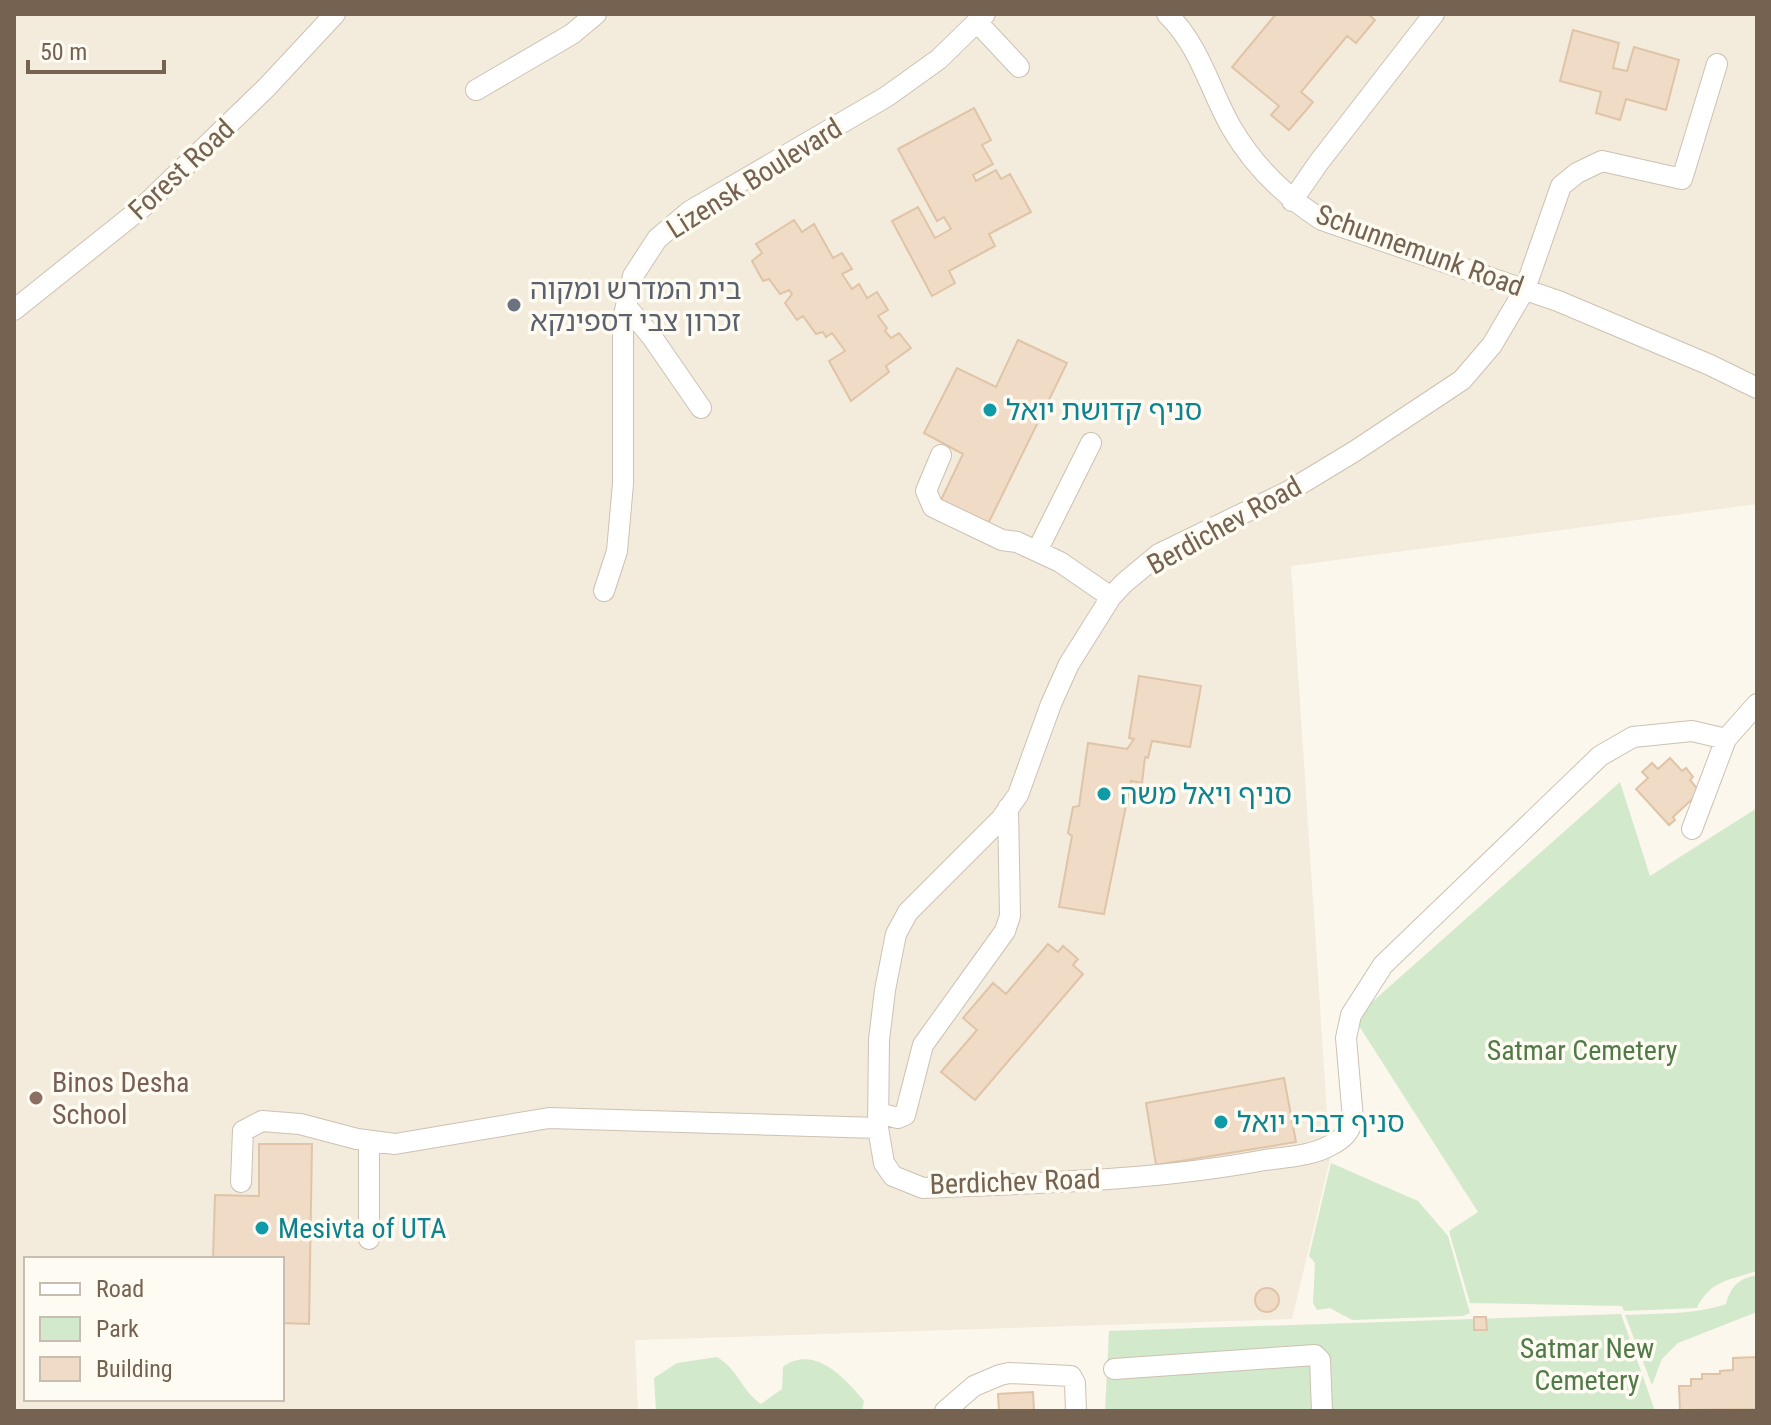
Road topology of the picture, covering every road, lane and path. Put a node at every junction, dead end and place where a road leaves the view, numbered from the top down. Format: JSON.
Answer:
{"nodes":[{"id":1,"x":335,"y":14,"type":"edge"},
{"id":2,"x":596,"y":14,"type":"edge"},
{"id":3,"x":1167,"y":14,"type":"edge"},
{"id":4,"x":1434,"y":14,"type":"edge"},
{"id":5,"x":981,"y":18,"type":"edge"},
{"id":6,"x":1717,"y":64,"type":"dead end"},
{"id":7,"x":1019,"y":67,"type":"dead end"},
{"id":8,"x":476,"y":90,"type":"dead end"},
{"id":9,"x":1292,"y":201,"type":"junction"},
{"id":10,"x":1525,"y":289,"type":"junction"},
{"id":11,"x":626,"y":306,"type":"junction"},
{"id":12,"x":14,"y":310,"type":"edge"},
{"id":13,"x":1757,"y":388,"type":"edge"},
{"id":14,"x":701,"y":408,"type":"dead end"},
{"id":15,"x":1091,"y":443,"type":"dead end"},
{"id":16,"x":941,"y":455,"type":"dead end"},
{"id":17,"x":1037,"y":551,"type":"junction"},
{"id":18,"x":604,"y":591,"type":"dead end"},
{"id":19,"x":1111,"y":597,"type":"junction"},
{"id":20,"x":1757,"y":704,"type":"edge"},
{"id":21,"x":1726,"y":739,"type":"junction"},
{"id":22,"x":1008,"y":808,"type":"junction"},
{"id":23,"x":1692,"y":829,"type":"dead end"},
{"id":24,"x":878,"y":1121,"type":"junction"},
{"id":25,"x":369,"y":1141,"type":"junction"},
{"id":26,"x":241,"y":1182,"type":"dead end"},
{"id":27,"x":369,"y":1239,"type":"dead end"},
{"id":28,"x":1114,"y":1369,"type":"dead end"},
{"id":29,"x":945,"y":1411,"type":"edge"},
{"id":30,"x":1076,"y":1411,"type":"edge"},
{"id":31,"x":1322,"y":1411,"type":"edge"}],
"edges":[{"from":1,"to":12,"type":"street","name":"Forest Road"},
{"from":2,"to":8,"type":"street"},
{"from":3,"to":9,"type":"street","name":"Schunnemunk Road"},
{"from":4,"to":9,"type":"street"},
{"from":5,"to":7,"type":"street"},
{"from":5,"to":11,"type":"street","name":"Lizensk Boulevard"},
{"from":6,"to":10,"type":"street","name":"Berdichev Road"},
{"from":9,"to":10,"type":"street","name":"Schunnemunk Road"},
{"from":10,"to":13,"type":"street","name":"Schunnemunk Road"},
{"from":10,"to":19,"type":"street","name":"Berdichev Road"},
{"from":11,"to":14,"type":"street"},
{"from":11,"to":18,"type":"street","name":"Lizensk Boulevard"},
{"from":15,"to":17,"type":"street"},
{"from":16,"to":17,"type":"street"},
{"from":17,"to":19,"type":"street"},
{"from":19,"to":22,"type":"street","name":"Berdichev Road"},
{"from":20,"to":21,"type":"street"},
{"from":21,"to":23,"type":"street"},
{"from":21,"to":24,"type":"street","name":"Berdichev Road"},
{"from":22,"to":24,"type":"street","name":"Berdichev Road"},
{"from":22,"to":24,"type":"street"},
{"from":24,"to":25,"type":"street"},
{"from":25,"to":26,"type":"street"},
{"from":25,"to":27,"type":"street"},
{"from":28,"to":31,"type":"street"},
{"from":29,"to":30,"type":"street"}]}
